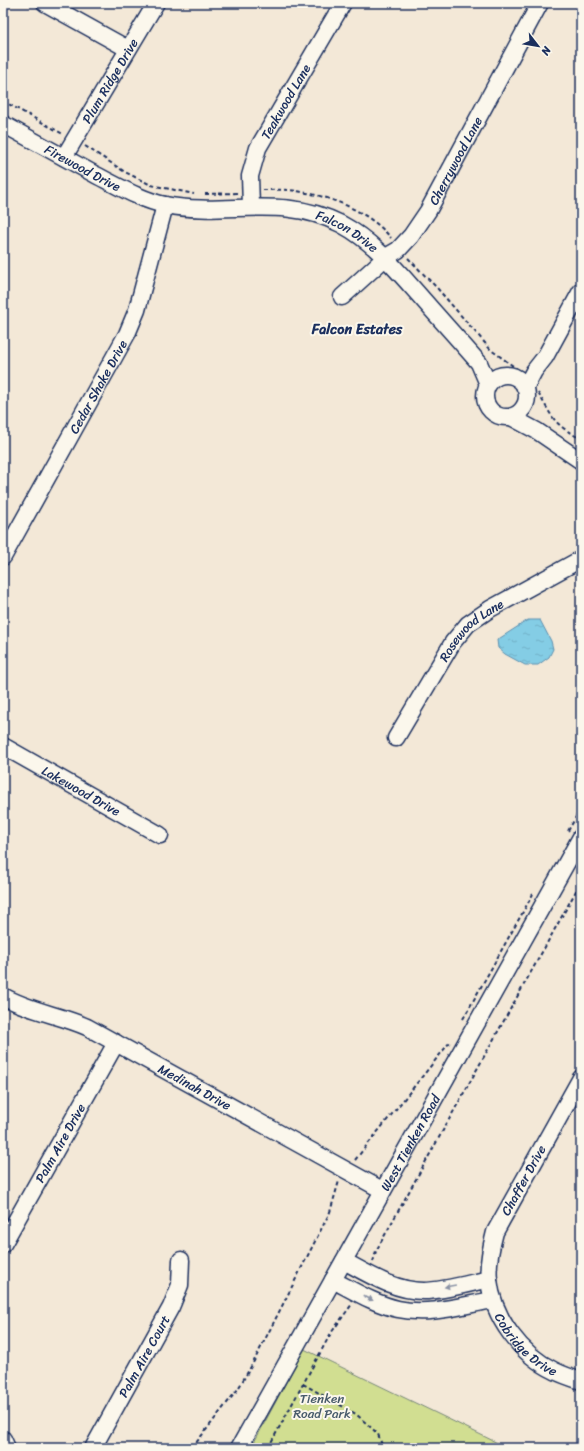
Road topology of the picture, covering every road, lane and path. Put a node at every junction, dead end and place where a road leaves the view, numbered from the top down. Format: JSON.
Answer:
{"nodes":[{"id":1,"x":46,"y":3,"type":"edge"},
{"id":2,"x":156,"y":3,"type":"edge"},
{"id":3,"x":343,"y":3,"type":"edge"},
{"id":4,"x":540,"y":3,"type":"edge"},
{"id":5,"x":128,"y":49,"type":"junction"},
{"id":6,"x":3,"y":124,"type":"edge"},
{"id":7,"x":64,"y":157,"type":"junction"},
{"id":8,"x":165,"y":205,"type":"junction"},
{"id":9,"x":250,"y":206,"type":"junction"},
{"id":10,"x":386,"y":258,"type":"junction"},
{"id":11,"x":581,"y":291,"type":"edge"},
{"id":12,"x":342,"y":297,"type":"dead end"},
{"id":13,"x":494,"y":380,"type":"junction"},
{"id":14,"x":526,"y":385,"type":"junction"},
{"id":15,"x":525,"y":405,"type":"junction"},
{"id":16,"x":511,"y":417,"type":"junction"},
{"id":17,"x":537,"y":431,"type":"junction"},
{"id":18,"x":581,"y":439,"type":"edge"},
{"id":19,"x":581,"y":461,"type":"edge"},
{"id":20,"x":3,"y":557,"type":"edge"},
{"id":21,"x":581,"y":559,"type":"edge"},
{"id":22,"x":396,"y":738,"type":"dead end"},
{"id":23,"x":3,"y":746,"type":"edge"},
{"id":24,"x":581,"y":808,"type":"edge"},
{"id":25,"x":160,"y":835,"type":"dead end"},
{"id":26,"x":573,"y":836,"type":"edge"},
{"id":27,"x":581,"y":882,"type":"edge"},
{"id":28,"x":535,"y":889,"type":"dead end"},
{"id":29,"x":3,"y":996,"type":"edge"},
{"id":30,"x":462,"y":1021,"type":"dead end"},
{"id":31,"x":453,"y":1039,"type":"dead end"},
{"id":32,"x":116,"y":1043,"type":"junction"},
{"id":33,"x":581,"y":1078,"type":"edge"},
{"id":34,"x":346,"y":1171,"type":"junction"},
{"id":35,"x":382,"y":1190,"type":"junction"},
{"id":36,"x":4,"y":1239,"type":"edge"},
{"id":37,"x":182,"y":1260,"type":"dead end"},
{"id":38,"x":344,"y":1261,"type":"junction"},
{"id":39,"x":369,"y":1275,"type":"junction"},
{"id":40,"x":333,"y":1280,"type":"junction"},
{"id":41,"x":491,"y":1290,"type":"junction"},
{"id":42,"x":425,"y":1291,"type":"junction"},
{"id":43,"x":359,"y":1294,"type":"junction"},
{"id":44,"x":426,"y":1311,"type":"junction"},
{"id":45,"x":581,"y":1381,"type":"edge"},
{"id":46,"x":303,"y":1384,"type":"junction"},
{"id":47,"x":3,"y":1439,"type":"edge"},
{"id":48,"x":7,"y":1448,"type":"edge"},
{"id":49,"x":93,"y":1448,"type":"edge"},
{"id":50,"x":192,"y":1448,"type":"edge"},
{"id":51,"x":239,"y":1448,"type":"edge"},
{"id":52,"x":268,"y":1448,"type":"edge"},
{"id":53,"x":383,"y":1448,"type":"edge"}],
"edges":[{"from":1,"to":5,"type":"street"},
{"from":2,"to":5,"type":"street","name":"Plum Ridge Drive"},
{"from":3,"to":9,"type":"street","name":"Teakwood Lane"},
{"from":4,"to":10,"type":"street","name":"Cherrywood Lane"},
{"from":5,"to":7,"type":"street","name":"Plum Ridge Drive"},
{"from":6,"to":7,"type":"street","name":"Firewood Drive"},
{"from":7,"to":8,"type":"street","name":"Firewood Drive"},
{"from":8,"to":9,"type":"street","name":"Falcon Drive"},
{"from":8,"to":20,"type":"street","name":"Cedar Shake Drive"},
{"from":9,"to":10,"type":"street","name":"Falcon Drive"},
{"from":10,"to":12,"type":"street","name":"Cherrywood Lane"},
{"from":10,"to":13,"type":"street","name":"Falcon Drive"},
{"from":11,"to":14,"type":"street"},
{"from":13,"to":14,"type":"street"},
{"from":13,"to":16,"type":"street"},
{"from":14,"to":15,"type":"street"},
{"from":14,"to":18,"type":"path"},
{"from":15,"to":16,"type":"street"},
{"from":15,"to":17,"type":"street"},
{"from":16,"to":17,"type":"street"},
{"from":17,"to":19,"type":"street"},
{"from":21,"to":22,"type":"street","name":"Rosewood Lane"},
{"from":23,"to":25,"type":"street","name":"Lakewood Drive"},
{"from":24,"to":26,"type":"path"},
{"from":26,"to":35,"type":"street","name":"West Tienken Road"},
{"from":27,"to":39,"type":"path"},
{"from":28,"to":30,"type":"path"},
{"from":29,"to":32,"type":"street","name":"Medinah Drive"},
{"from":31,"to":34,"type":"path"},
{"from":32,"to":34,"type":"street","name":"Medinah Drive"},
{"from":32,"to":36,"type":"street","name":"Palm Aire Drive"},
{"from":33,"to":41,"type":"street","name":"Chaffer Drive"},
{"from":34,"to":35,"type":"street","name":"Medinah Drive"},
{"from":34,"to":50,"type":"path"},
{"from":35,"to":38,"type":"street","name":"West Tienken Road"},
{"from":37,"to":49,"type":"street","name":"Palm Aire Court"},
{"from":38,"to":39,"type":"street"},
{"from":38,"to":40,"type":"street","name":"West Tienken Road"},
{"from":39,"to":42,"type":"street"},
{"from":40,"to":43,"type":"street"},
{"from":40,"to":51,"type":"street","name":"West Tienken Road"},
{"from":41,"to":42,"type":"street","one_way":true},
{"from":41,"to":44,"type":"street"},
{"from":41,"to":45,"type":"street","name":"Cobridge Drive"},
{"from":42,"to":44,"type":"street"},
{"from":43,"to":44,"type":"street","one_way":true},
{"from":43,"to":46,"type":"path"},
{"from":46,"to":52,"type":"path"},
{"from":46,"to":53,"type":"path"},
{"from":47,"to":48,"type":"street"}]}
